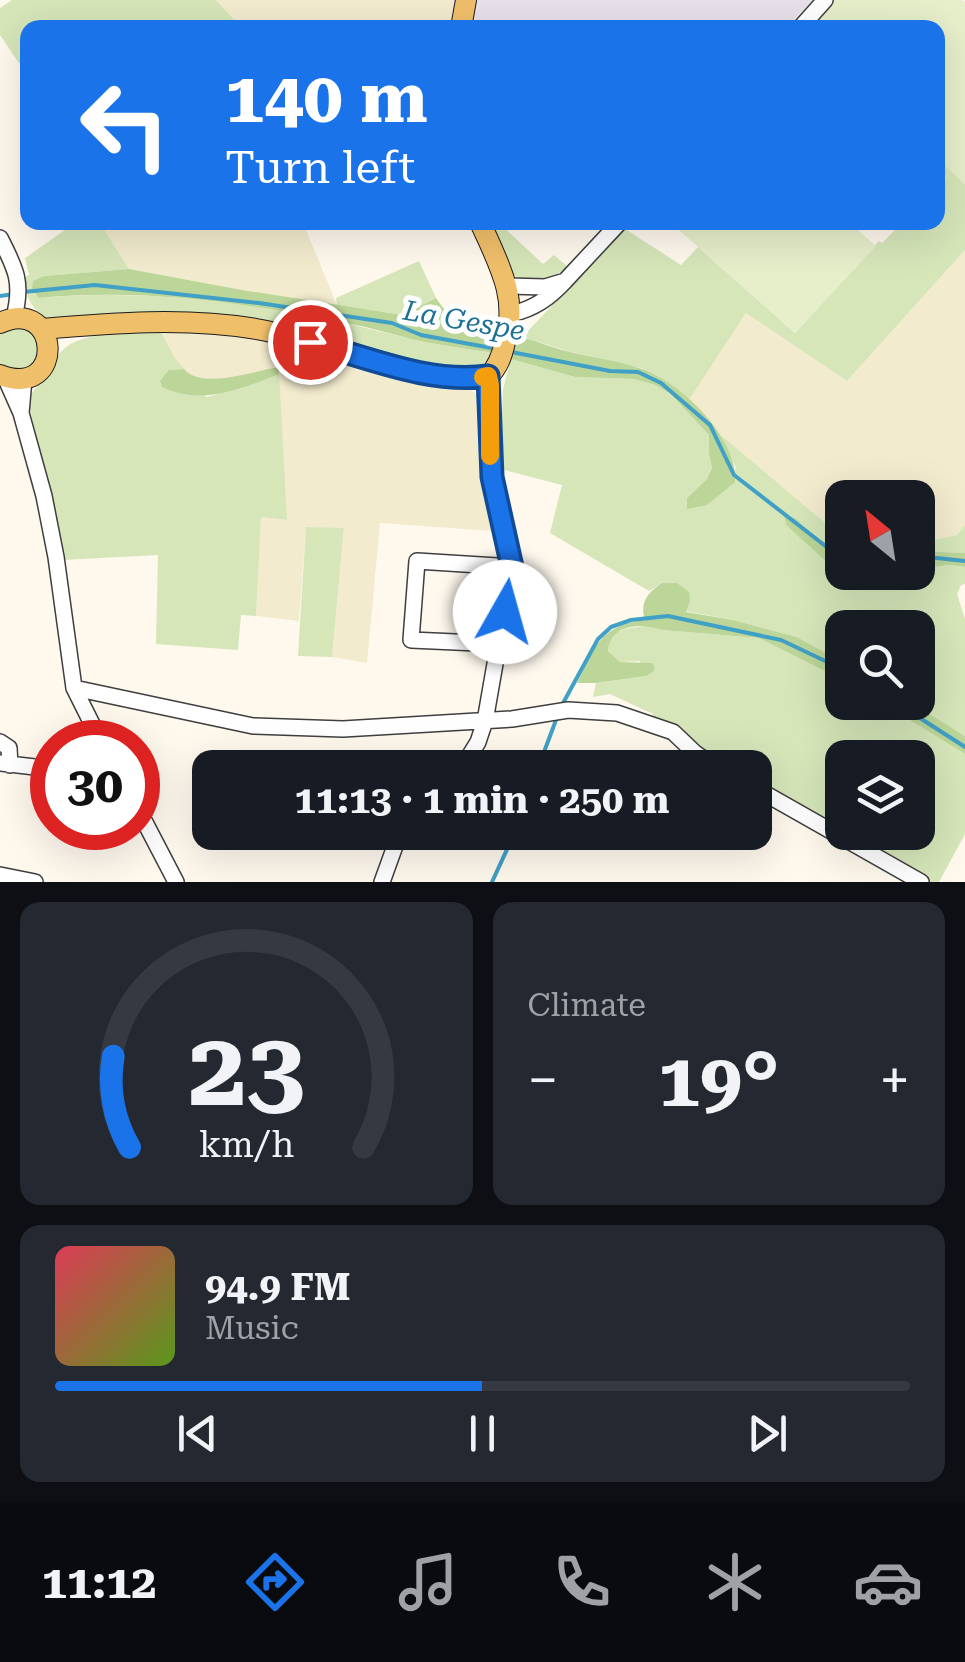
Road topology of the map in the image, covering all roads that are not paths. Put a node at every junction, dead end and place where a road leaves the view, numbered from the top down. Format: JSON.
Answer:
{"nodes":[{"id":1,"x":826,"y":0,"type":"edge"},
{"id":2,"x":807,"y":20,"type":"edge"},
{"id":3,"x":484,"y":230,"type":"edge"},
{"id":4,"x":613,"y":230,"type":"edge"},
{"id":5,"x":0,"y":238,"type":"edge"},
{"id":6,"x":565,"y":281,"type":"junction"},
{"id":7,"x":508,"y":286,"type":"junction"},
{"id":8,"x":511,"y":314,"type":"junction"},
{"id":9,"x":7,"y":320,"type":"edge"},
{"id":10,"x":126,"y":323,"type":"junction"},
{"id":11,"x":42,"y":329,"type":"junction"},
{"id":12,"x":49,"y":351,"type":"junction"},
{"id":13,"x":493,"y":369,"type":"junction"},
{"id":14,"x":10,"y":377,"type":"edge"},
{"id":15,"x":512,"y":567,"type":"junction"},
{"id":16,"x":500,"y":644,"type":"junction"},
{"id":17,"x":74,"y":688,"type":"junction"},
{"id":18,"x":90,"y":720,"type":"edge"},
{"id":19,"x":485,"y":722,"type":"junction"},
{"id":20,"x":0,"y":742,"type":"edge"},
{"id":21,"x":473,"y":750,"type":"edge"},
{"id":22,"x":693,"y":750,"type":"edge"},
{"id":23,"x":5,"y":764,"type":"edge"},
{"id":24,"x":30,"y":767,"type":"edge"},
{"id":25,"x":772,"y":798,"type":"edge"},
{"id":26,"x":159,"y":850,"type":"edge"},
{"id":27,"x":394,"y":850,"type":"edge"},
{"id":28,"x":0,"y":875,"type":"edge"},
{"id":29,"x":35,"y":882,"type":"edge"},
{"id":30,"x":176,"y":882,"type":"edge"},
{"id":31,"x":382,"y":882,"type":"edge"},
{"id":32,"x":921,"y":882,"type":"edge"}],
"edges":[{"from":1,"to":2,"type":"street"},
{"from":3,"to":7,"type":"main road"},
{"from":4,"to":6,"type":"street"},
{"from":5,"to":9,"type":"street"},
{"from":6,"to":7,"type":"street"},
{"from":6,"to":8,"type":"street"},
{"from":7,"to":8,"type":"main road"},
{"from":8,"to":13,"type":"main road"},
{"from":9,"to":11,"type":"main road"},
{"from":10,"to":11,"type":"main road"},
{"from":10,"to":12,"type":"main road"},
{"from":10,"to":13,"type":"main road"},
{"from":11,"to":12,"type":"main road"},
{"from":12,"to":14,"type":"main road"},
{"from":13,"to":15,"type":"street"},
{"from":14,"to":17,"type":"street"},
{"from":15,"to":16,"type":"street"},
{"from":15,"to":16,"type":"street"},
{"from":16,"to":19,"type":"street"},
{"from":17,"to":18,"type":"street"},
{"from":17,"to":19,"type":"street"},
{"from":19,"to":21,"type":"street"},
{"from":19,"to":22,"type":"street"},
{"from":20,"to":23,"type":"street"},
{"from":23,"to":24,"type":"street"},
{"from":25,"to":32,"type":"street"},
{"from":26,"to":30,"type":"street"},
{"from":27,"to":31,"type":"street"},
{"from":28,"to":29,"type":"street"}]}
